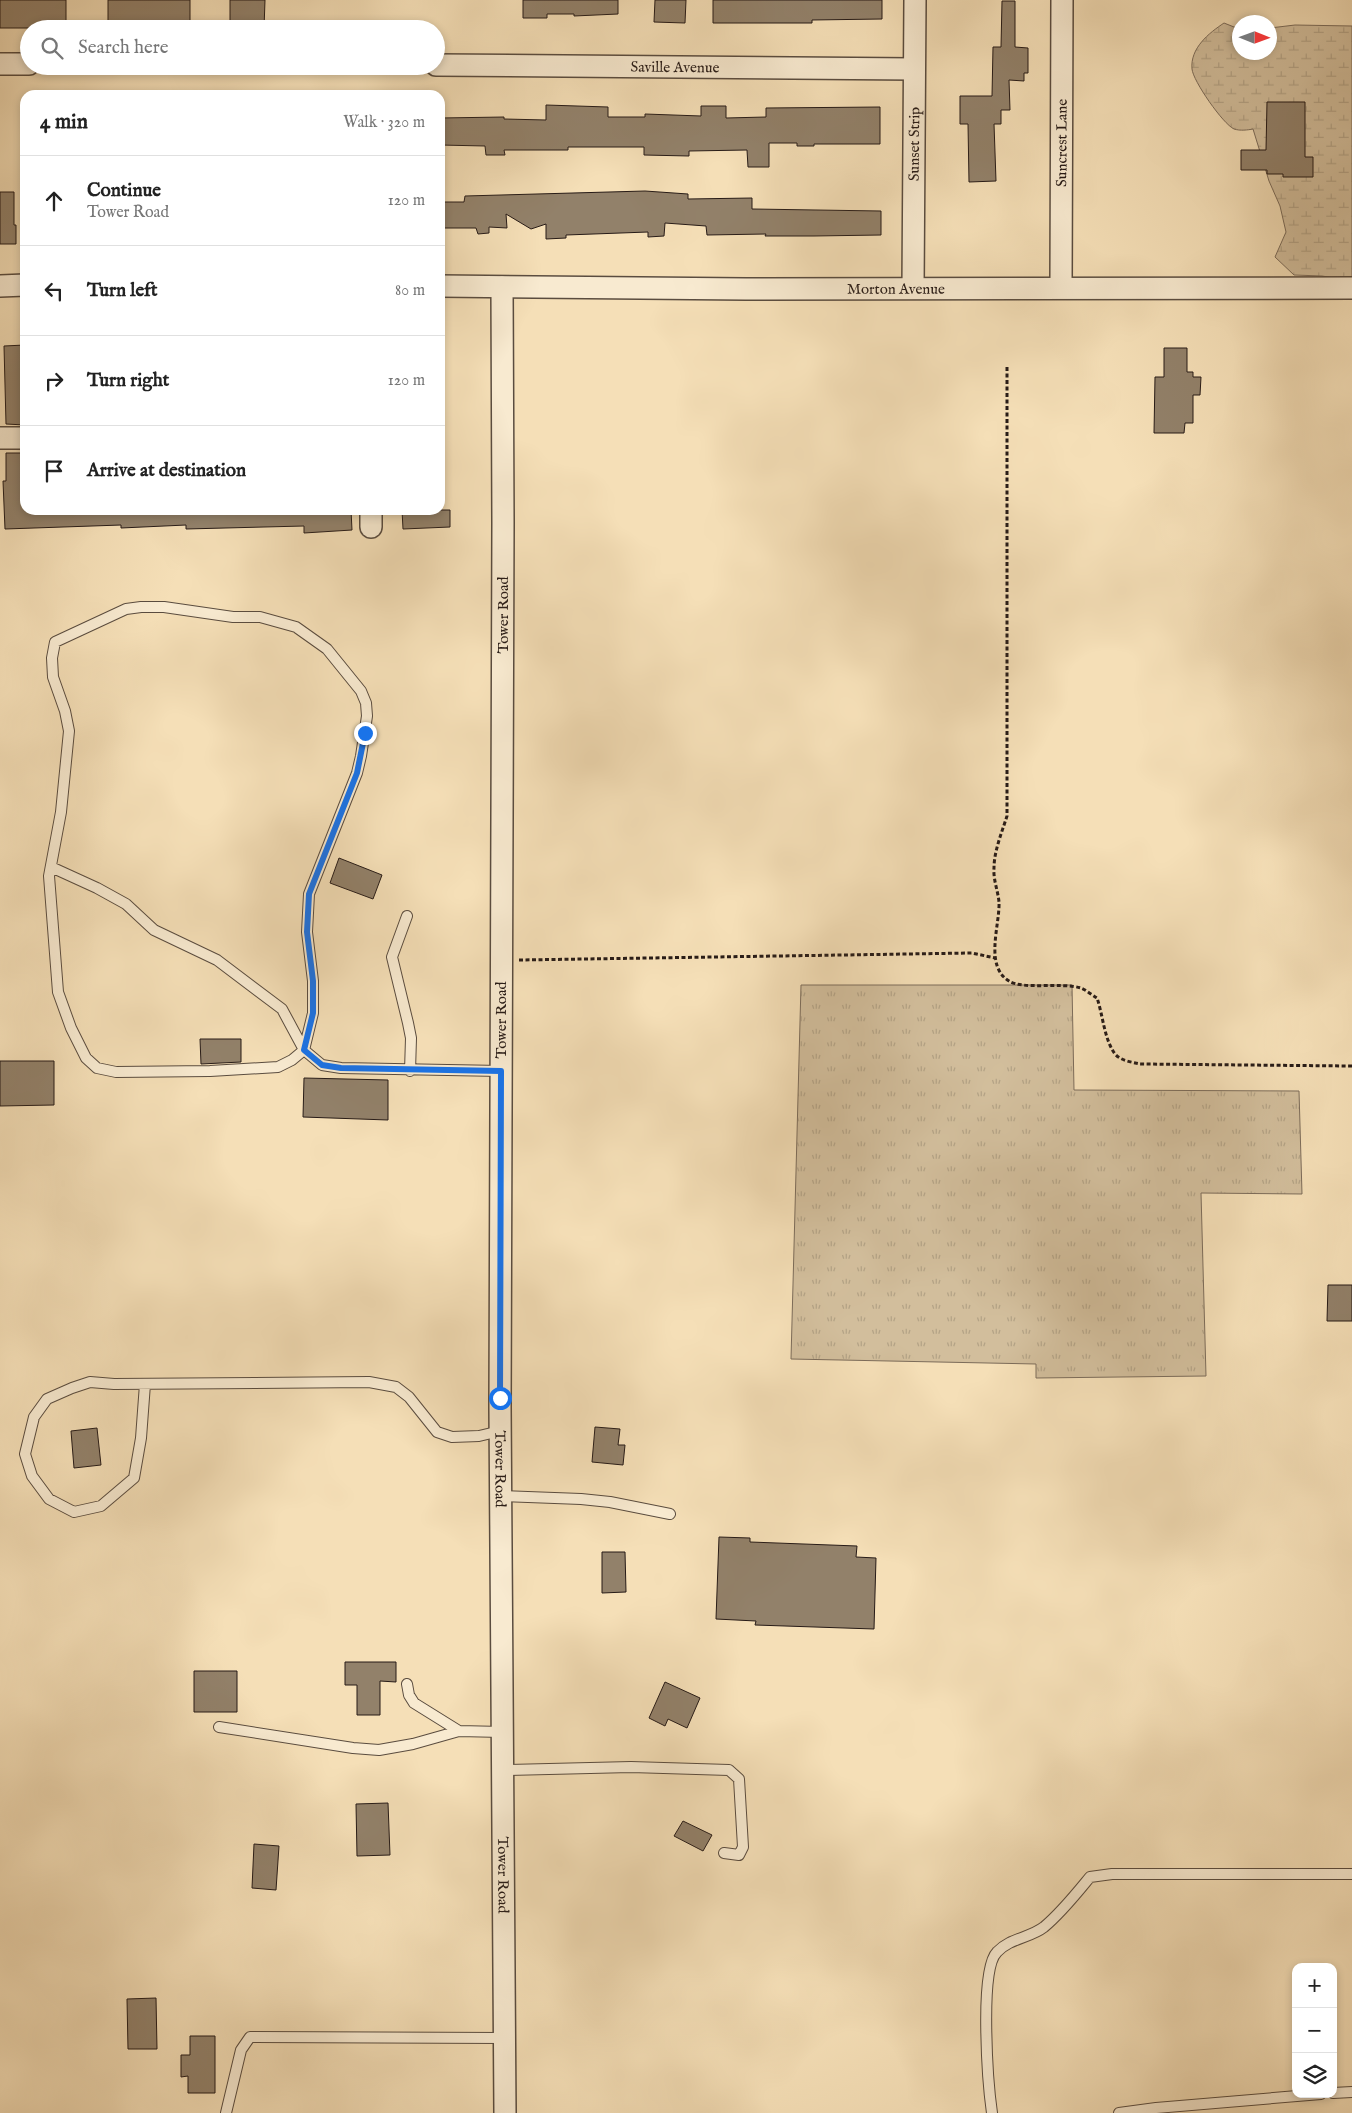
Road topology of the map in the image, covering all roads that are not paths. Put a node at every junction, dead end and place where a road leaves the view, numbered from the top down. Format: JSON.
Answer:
{"nodes":[{"id":1,"x":915,"y":0,"type":"edge"},
{"id":2,"x":1062,"y":0,"type":"edge"},
{"id":3,"x":0,"y":64,"type":"edge"},
{"id":4,"x":20,"y":64,"type":"edge"},
{"id":5,"x":445,"y":65,"type":"edge"},
{"id":6,"x":914,"y":69,"type":"junction"},
{"id":7,"x":0,"y":286,"type":"edge"},
{"id":8,"x":20,"y":286,"type":"edge"},
{"id":9,"x":445,"y":286,"type":"edge"},
{"id":10,"x":502,"y":287,"type":"junction"},
{"id":11,"x":1061,"y":287,"type":"junction"},
{"id":12,"x":912,"y":288,"type":"junction"},
{"id":13,"x":1352,"y":288,"type":"edge"},
{"id":14,"x":0,"y":438,"type":"edge"},
{"id":15,"x":20,"y":438,"type":"edge"},
{"id":16,"x":51,"y":867,"type":"junction"},
{"id":17,"x":407,"y":916,"type":"dead end"},
{"id":18,"x":304,"y":1050,"type":"junction"},
{"id":19,"x":410,"y":1070,"type":"junction"},
{"id":20,"x":501,"y":1071,"type":"junction"},
{"id":21,"x":145,"y":1384,"type":"junction"},
{"id":22,"x":500,"y":1431,"type":"junction"},
{"id":23,"x":500,"y":1496,"type":"junction"},
{"id":24,"x":670,"y":1514,"type":"dead end"},
{"id":25,"x":407,"y":1684,"type":"dead end"},
{"id":26,"x":219,"y":1726,"type":"dead end"},
{"id":27,"x":459,"y":1731,"type":"junction"},
{"id":28,"x":502,"y":1732,"type":"junction"},
{"id":29,"x":503,"y":1770,"type":"junction"},
{"id":30,"x":724,"y":1853,"type":"dead end"},
{"id":31,"x":1352,"y":1874,"type":"edge"},
{"id":32,"x":504,"y":2038,"type":"junction"},
{"id":33,"x":1352,"y":2092,"type":"edge"},
{"id":34,"x":1337,"y":2093,"type":"edge"},
{"id":35,"x":1292,"y":2096,"type":"edge"},
{"id":36,"x":226,"y":2113,"type":"edge"},
{"id":37,"x":505,"y":2113,"type":"edge"},
{"id":38,"x":992,"y":2113,"type":"edge"},
{"id":39,"x":1119,"y":2113,"type":"edge"}],
"edges":[{"from":1,"to":6,"type":"street","name":"Sunset Strip"},
{"from":2,"to":11,"type":"street","name":"Suncrest Lane"},
{"from":3,"to":4,"type":"street"},
{"from":5,"to":6,"type":"street","name":"Saville Avenue"},
{"from":6,"to":12,"type":"street","name":"Sunset Strip"},
{"from":7,"to":8,"type":"street"},
{"from":9,"to":10,"type":"street","name":"Morton Avenue"},
{"from":10,"to":12,"type":"street","name":"Morton Avenue"},
{"from":10,"to":20,"type":"street","name":"Tower Road"},
{"from":11,"to":12,"type":"street","name":"Morton Avenue"},
{"from":11,"to":13,"type":"street","name":"Morton Avenue"},
{"from":14,"to":15,"type":"street"},
{"from":16,"to":18,"type":"lane"},
{"from":16,"to":18,"type":"lane"},
{"from":16,"to":18,"type":"lane"},
{"from":17,"to":19,"type":"lane"},
{"from":18,"to":19,"type":"lane"},
{"from":19,"to":20,"type":"lane"},
{"from":20,"to":22,"type":"street","name":"Tower Road"},
{"from":21,"to":21,"type":"lane"},
{"from":21,"to":22,"type":"lane"},
{"from":22,"to":23,"type":"street","name":"Tower Road"},
{"from":23,"to":24,"type":"lane"},
{"from":23,"to":28,"type":"street","name":"Tower Road"},
{"from":25,"to":27,"type":"lane"},
{"from":26,"to":27,"type":"lane"},
{"from":27,"to":28,"type":"lane"},
{"from":28,"to":29,"type":"street","name":"Tower Road"},
{"from":29,"to":30,"type":"lane"},
{"from":29,"to":32,"type":"street","name":"Tower Road"},
{"from":31,"to":38,"type":"lane"},
{"from":32,"to":36,"type":"lane"},
{"from":32,"to":37,"type":"street","name":"Tower Road"},
{"from":33,"to":34,"type":"lane"},
{"from":35,"to":39,"type":"lane"}]}
